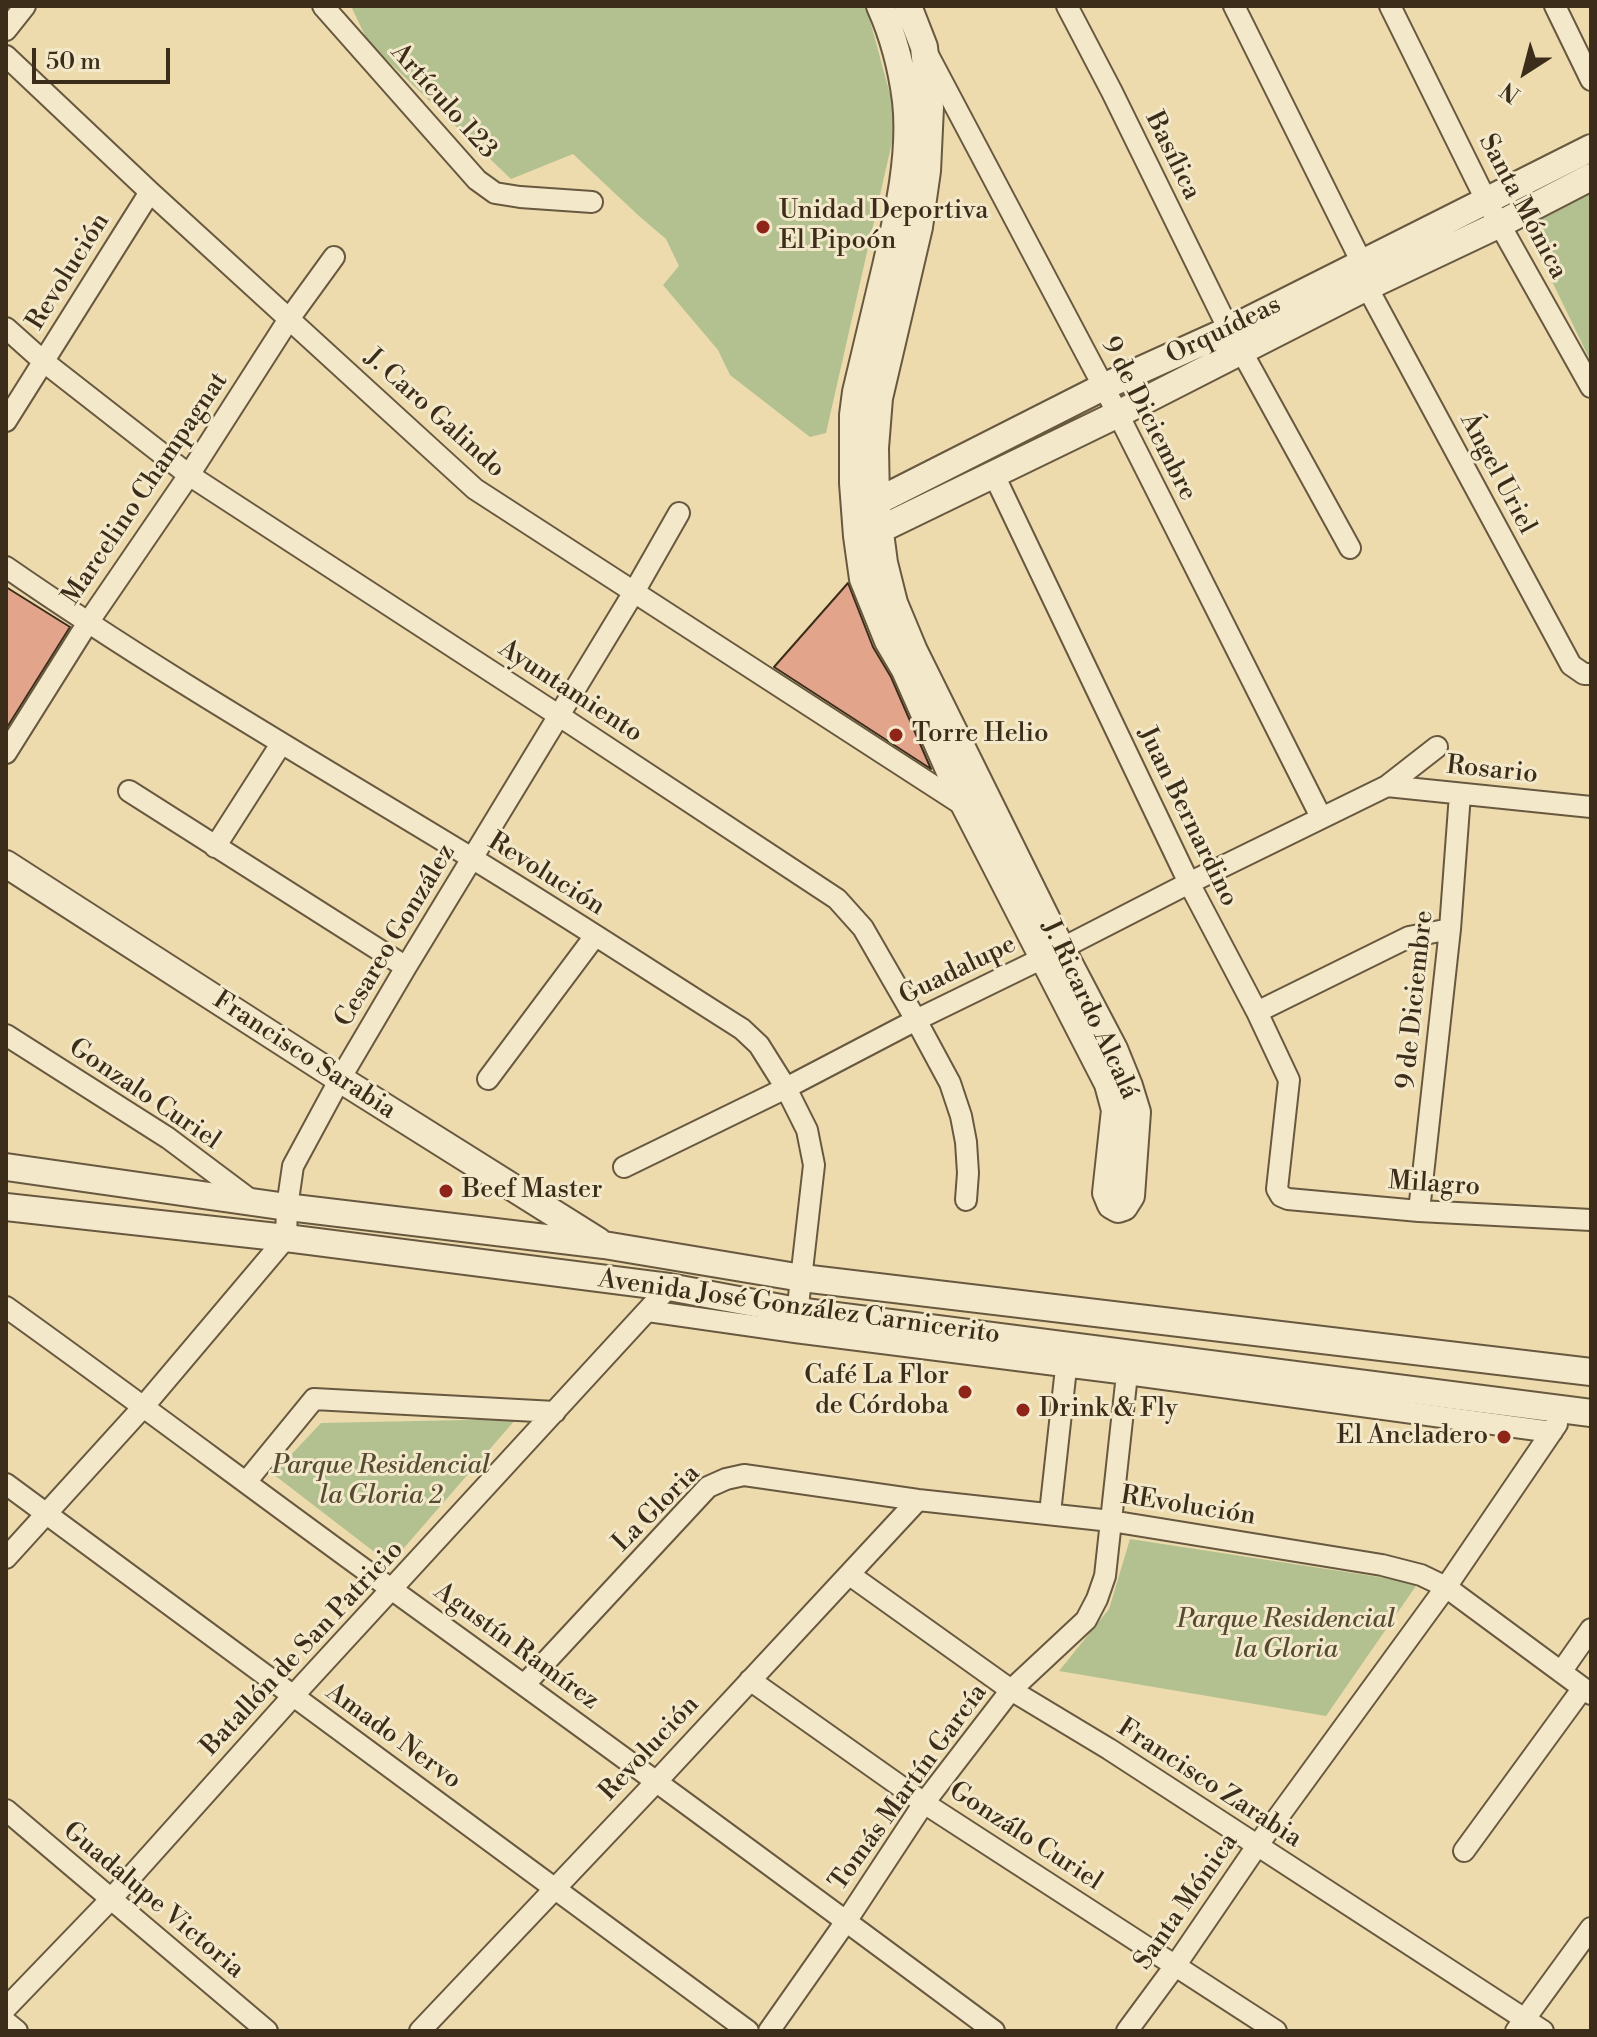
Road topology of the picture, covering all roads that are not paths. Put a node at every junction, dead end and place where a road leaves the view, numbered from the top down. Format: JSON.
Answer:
{"nodes":[{"id":1,"x":25,"y":6,"type":"edge"},
{"id":2,"x":323,"y":6,"type":"edge"},
{"id":3,"x":880,"y":6,"type":"edge"},
{"id":4,"x":908,"y":6,"type":"edge"},
{"id":5,"x":1067,"y":6,"type":"edge"},
{"id":6,"x":1234,"y":6,"type":"edge"},
{"id":7,"x":1390,"y":6,"type":"edge"},
{"id":8,"x":1555,"y":6,"type":"edge"},
{"id":9,"x":6,"y":30,"type":"edge"},
{"id":10,"x":924,"y":47,"type":"junction"},
{"id":11,"x":6,"y":56,"type":"edge"},
{"id":12,"x":1591,"y":80,"type":"edge"},
{"id":13,"x":1591,"y":148,"type":"edge"},
{"id":14,"x":1591,"y":177,"type":"edge"},
{"id":15,"x":150,"y":192,"type":"junction"},
{"id":16,"x":1486,"y":200,"type":"junction"},
{"id":17,"x":592,"y":202,"type":"dead end"},
{"id":18,"x":1500,"y":224,"type":"junction"},
{"id":19,"x":334,"y":257,"type":"dead end"},
{"id":20,"x":1365,"y":275,"type":"junction"},
{"id":21,"x":289,"y":319,"type":"junction"},
{"id":22,"x":6,"y":328,"type":"edge"},
{"id":23,"x":1236,"y":341,"type":"junction"},
{"id":24,"x":43,"y":361,"type":"junction"},
{"id":25,"x":1590,"y":382,"type":"edge"},
{"id":26,"x":1103,"y":387,"type":"junction"},
{"id":27,"x":1118,"y":414,"type":"junction"},
{"id":28,"x":6,"y":421,"type":"edge"},
{"id":29,"x":189,"y":475,"type":"junction"},
{"id":30,"x":994,"y":475,"type":"junction"},
{"id":31,"x":865,"y":505,"type":"junction"},
{"id":32,"x":679,"y":513,"type":"dead end"},
{"id":33,"x":868,"y":533,"type":"junction"},
{"id":34,"x":1350,"y":548,"type":"dead end"},
{"id":35,"x":6,"y":567,"type":"edge"},
{"id":36,"x":634,"y":592,"type":"junction"},
{"id":37,"x":87,"y":624,"type":"junction"},
{"id":38,"x":1591,"y":674,"type":"edge"},
{"id":39,"x":558,"y":715,"type":"junction"},
{"id":40,"x":281,"y":744,"type":"junction"},
{"id":41,"x":1437,"y":747,"type":"dead end"},
{"id":42,"x":6,"y":753,"type":"edge"},
{"id":43,"x":1387,"y":786,"type":"junction"},
{"id":44,"x":129,"y":791,"type":"dead end"},
{"id":45,"x":1460,"y":794,"type":"junction"},
{"id":46,"x":965,"y":806,"type":"junction"},
{"id":47,"x":1591,"y":807,"type":"edge"},
{"id":48,"x":1321,"y":817,"type":"junction"},
{"id":49,"x":998,"y":823,"type":"junction"},
{"id":50,"x":215,"y":847,"type":"junction"},
{"id":51,"x":472,"y":859,"type":"junction"},
{"id":52,"x":6,"y":864,"type":"edge"},
{"id":53,"x":1189,"y":883,"type":"junction"},
{"id":54,"x":1450,"y":929,"type":"junction"},
{"id":55,"x":595,"y":936,"type":"junction"},
{"id":56,"x":1052,"y":953,"type":"junction"},
{"id":57,"x":406,"y":967,"type":"junction"},
{"id":58,"x":1257,"y":1012,"type":"junction"},
{"id":59,"x":916,"y":1020,"type":"junction"},
{"id":60,"x":6,"y":1035,"type":"edge"},
{"id":61,"x":340,"y":1079,"type":"junction"},
{"id":62,"x":488,"y":1079,"type":"dead end"},
{"id":63,"x":786,"y":1088,"type":"junction"},
{"id":64,"x":6,"y":1167,"type":"edge"},
{"id":65,"x":624,"y":1167,"type":"dead end"},
{"id":66,"x":1277,"y":1189,"type":"joint"},
{"id":67,"x":966,"y":1200,"type":"dead end"},
{"id":68,"x":252,"y":1201,"type":"junction"},
{"id":69,"x":6,"y":1207,"type":"edge"},
{"id":70,"x":287,"y":1207,"type":"junction"},
{"id":71,"x":1419,"y":1211,"type":"junction"},
{"id":72,"x":1591,"y":1220,"type":"edge"},
{"id":73,"x":286,"y":1238,"type":"junction"},
{"id":74,"x":604,"y":1245,"type":"junction"},
{"id":75,"x":802,"y":1278,"type":"junction"},
{"id":76,"x":669,"y":1287,"type":"junction"},
{"id":77,"x":6,"y":1307,"type":"edge"},
{"id":78,"x":648,"y":1311,"type":"junction"},
{"id":79,"x":796,"y":1322,"type":"junction"},
{"id":80,"x":1136,"y":1365,"type":"junction"},
{"id":81,"x":1066,"y":1368,"type":"junction"},
{"id":82,"x":1591,"y":1372,"type":"edge"},
{"id":83,"x":144,"y":1406,"type":"junction"},
{"id":84,"x":555,"y":1412,"type":"junction"},
{"id":85,"x":1569,"y":1418,"type":"edge"},
{"id":86,"x":246,"y":1482,"type":"junction"},
{"id":87,"x":6,"y":1484,"type":"edge"},
{"id":88,"x":918,"y":1500,"type":"junction"},
{"id":89,"x":1050,"y":1513,"type":"junction"},
{"id":90,"x":46,"y":1514,"type":"junction"},
{"id":91,"x":1111,"y":1521,"type":"junction"},
{"id":92,"x":6,"y":1558,"type":"edge"},
{"id":93,"x":850,"y":1575,"type":"junction"},
{"id":94,"x":1446,"y":1587,"type":"junction"},
{"id":95,"x":393,"y":1590,"type":"junction"},
{"id":96,"x":1591,"y":1629,"type":"edge"},
{"id":97,"x":1561,"y":1672,"type":"junction"},
{"id":98,"x":750,"y":1680,"type":"junction"},
{"id":99,"x":525,"y":1684,"type":"junction"},
{"id":100,"x":1011,"y":1690,"type":"junction"},
{"id":101,"x":1587,"y":1691,"type":"edge"},
{"id":102,"x":293,"y":1696,"type":"junction"},
{"id":103,"x":656,"y":1782,"type":"junction"},
{"id":104,"x":924,"y":1803,"type":"junction"},
{"id":105,"x":6,"y":1810,"type":"edge"},
{"id":106,"x":1257,"y":1846,"type":"junction"},
{"id":107,"x":1464,"y":1851,"type":"dead end"},
{"id":108,"x":554,"y":1888,"type":"junction"},
{"id":109,"x":111,"y":1899,"type":"junction"},
{"id":110,"x":847,"y":1920,"type":"junction"},
{"id":111,"x":1591,"y":1928,"type":"edge"},
{"id":112,"x":1175,"y":1966,"type":"junction"},
{"id":113,"x":6,"y":2008,"type":"edge"},
{"id":114,"x":6,"y":2022,"type":"edge"},
{"id":115,"x":1521,"y":2025,"type":"edge"},
{"id":116,"x":17,"y":2031,"type":"edge"},
{"id":117,"x":267,"y":2031,"type":"edge"},
{"id":118,"x":420,"y":2031,"type":"edge"},
{"id":119,"x":748,"y":2031,"type":"edge"},
{"id":120,"x":769,"y":2031,"type":"edge"},
{"id":121,"x":994,"y":2031,"type":"edge"},
{"id":122,"x":1127,"y":2031,"type":"edge"},
{"id":123,"x":1276,"y":2031,"type":"edge"},
{"id":124,"x":1543,"y":2031,"type":"edge"}],
"edges":[{"from":1,"to":9,"type":"street"},
{"from":2,"to":17,"type":"street","name":"Artículo 123"},
{"from":3,"to":31,"type":"street","name":"J. Ricardo Alcalá"},
{"from":4,"to":10,"type":"street","name":"J. Ricardo Alcalá"},
{"from":5,"to":23,"type":"street","name":"Basílica"},
{"from":6,"to":20,"type":"street","name":"Ángel Uriel"},
{"from":7,"to":16,"type":"street","name":"Santa Mónica"},
{"from":8,"to":12,"type":"street"},
{"from":10,"to":26,"type":"street","name":"9 de Diciembre"},
{"from":10,"to":31,"type":"street","name":"J. Ricardo Alcalá"},
{"from":11,"to":15,"type":"street","name":"J. Caro Galindo"},
{"from":13,"to":16,"type":"street","name":"Orquídeas"},
{"from":14,"to":18,"type":"street","name":"Orquídeas"},
{"from":15,"to":21,"type":"street","name":"J. Caro Galindo"},
{"from":15,"to":24,"type":"street","name":"Revolución"},
{"from":16,"to":18,"type":"street","name":"Santa Mónica"},
{"from":16,"to":20,"type":"street","name":"Orquídeas"},
{"from":18,"to":20,"type":"street","name":"Orquídeas"},
{"from":18,"to":25,"type":"street","name":"Santa Mónica"},
{"from":19,"to":21,"type":"street","name":"Marcelino Champagnat"},
{"from":20,"to":23,"type":"street","name":"Orquídeas"},
{"from":20,"to":38,"type":"street","name":"Ángel Uriel"},
{"from":21,"to":29,"type":"street","name":"Marcelino Champagnat"},
{"from":21,"to":36,"type":"street","name":"J. Caro Galindo"},
{"from":22,"to":24,"type":"street","name":"Ayuntamiento"},
{"from":23,"to":26,"type":"street","name":"Orquídeas"},
{"from":23,"to":27,"type":"street","name":"Orquídeas"},
{"from":23,"to":34,"type":"street","name":"Basílica"},
{"from":24,"to":28,"type":"street","name":"Revolución"},
{"from":24,"to":29,"type":"street","name":"Ayuntamiento"},
{"from":26,"to":27,"type":"street","name":"9 de Diciembre"},
{"from":26,"to":31,"type":"street","name":"Orquídeas"},
{"from":27,"to":30,"type":"street","name":"Orquídeas"},
{"from":27,"to":48,"type":"street","name":"9 de Diciembre"},
{"from":29,"to":37,"type":"street","name":"Marcelino Champagnat"},
{"from":29,"to":39,"type":"street","name":"Ayuntamiento"},
{"from":30,"to":33,"type":"street","name":"Orquídeas"},
{"from":30,"to":53,"type":"street","name":"Juan Bernardino"},
{"from":31,"to":33,"type":"street","name":"J. Ricardo Alcalá"},
{"from":32,"to":36,"type":"street","name":"Cesareo González"},
{"from":33,"to":46,"type":"street","name":"J. Ricardo Alcalá"},
{"from":33,"to":49,"type":"street","name":"J. Ricardo Alcalá"},
{"from":35,"to":37,"type":"street","name":"Revolución"},
{"from":36,"to":39,"type":"street","name":"Cesareo González"},
{"from":36,"to":46,"type":"street","name":"J. Caro Galindo"},
{"from":37,"to":40,"type":"street","name":"Revolución"},
{"from":37,"to":42,"type":"street","name":"Marcelino Champagnat"},
{"from":39,"to":51,"type":"street","name":"Cesareo González"},
{"from":39,"to":59,"type":"street","name":"Ayuntamiento"},
{"from":40,"to":50,"type":"street"},
{"from":40,"to":51,"type":"street","name":"Revolución"},
{"from":41,"to":43,"type":"street","name":"Guadalupe"},
{"from":43,"to":45,"type":"street","name":"Rosario"},
{"from":43,"to":48,"type":"street","name":"Guadalupe"},
{"from":44,"to":50,"type":"street"},
{"from":45,"to":47,"type":"street","name":"Rosario"},
{"from":45,"to":54,"type":"street","name":"9 de Diciembre"},
{"from":46,"to":49,"type":"street","name":"J. Caro Galindo"},
{"from":46,"to":56,"type":"street","name":"J. Ricardo Alcalá"},
{"from":48,"to":53,"type":"street","name":"Guadalupe"},
{"from":49,"to":56,"type":"street","name":"J. Ricardo Alcalá"},
{"from":50,"to":57,"type":"street"},
{"from":51,"to":55,"type":"street","name":"Revolución"},
{"from":51,"to":57,"type":"street","name":"Cesareo González"},
{"from":52,"to":61,"type":"street","name":"Francisco Sarabia"},
{"from":53,"to":56,"type":"street","name":"Guadalupe"},
{"from":53,"to":58,"type":"street","name":"Juan Bernardino"},
{"from":54,"to":58,"type":"street"},
{"from":54,"to":71,"type":"street","name":"9 de Diciembre"},
{"from":55,"to":62,"type":"street"},
{"from":55,"to":63,"type":"street","name":"Revolución"},
{"from":56,"to":56,"type":"street","name":"J. Ricardo Alcalá"},
{"from":56,"to":59,"type":"street","name":"Guadalupe"},
{"from":57,"to":61,"type":"street","name":"Cesareo González"},
{"from":58,"to":66,"type":"street","name":"Juan Bernardino"},
{"from":59,"to":63,"type":"street","name":"Guadalupe"},
{"from":59,"to":67,"type":"street","name":"Ayuntamiento"},
{"from":60,"to":68,"type":"street","name":"Gonzalo Curiel"},
{"from":61,"to":70,"type":"street","name":"Cesareo González"},
{"from":61,"to":74,"type":"street","name":"Francisco Sarabia"},
{"from":63,"to":65,"type":"street","name":"Guadalupe"},
{"from":63,"to":75,"type":"street","name":"Revolución"},
{"from":64,"to":68,"type":"street","name":"Avenida José González Carnicerito"},
{"from":66,"to":71,"type":"street","name":"Milagro"},
{"from":68,"to":70,"type":"street","name":"Avenida José González Carnicerito"},
{"from":69,"to":73,"type":"street","name":"Avenida José González Carnicerito"},
{"from":70,"to":73,"type":"street","name":"Cesareo González"},
{"from":70,"to":74,"type":"street","name":"Avenida José González Carnicerito"},
{"from":71,"to":72,"type":"street","name":"Milagro"},
{"from":73,"to":76,"type":"street","name":"Avenida José González Carnicerito"},
{"from":73,"to":83,"type":"street"},
{"from":74,"to":75,"type":"street","name":"Avenida José González Carnicerito"},
{"from":75,"to":79,"type":"street","name":"Revolución"},
{"from":75,"to":82,"type":"street","name":"Avenida José González Carnicerito"},
{"from":76,"to":78,"type":"street","name":"Batallón de San Patricio"},
{"from":76,"to":79,"type":"street","name":"Avenida José González Carnicerito"},
{"from":77,"to":83,"type":"street","name":"Agustín Ramírez"},
{"from":78,"to":79,"type":"street"},
{"from":78,"to":84,"type":"street","name":"Batallón de San Patricio"},
{"from":79,"to":80,"type":"street","name":"Avenida José González Carnicerito"},
{"from":79,"to":81,"type":"street"},
{"from":80,"to":81,"type":"street"},
{"from":80,"to":85,"type":"street","name":"Avenida José González Carnicerito"},
{"from":80,"to":91,"type":"street","name":"Tomás Martín García"},
{"from":81,"to":89,"type":"street"},
{"from":83,"to":86,"type":"street","name":"Agustín Ramírez"},
{"from":83,"to":90,"type":"street"},
{"from":84,"to":86,"type":"street"},
{"from":84,"to":95,"type":"street","name":"Batallón de San Patricio"},
{"from":85,"to":94,"type":"street","name":"Santa Mónica"},
{"from":86,"to":95,"type":"street","name":"Agustín Ramírez"},
{"from":87,"to":90,"type":"street","name":"Amado Nervo"},
{"from":88,"to":89,"type":"street","name":"REvolución"},
{"from":88,"to":93,"type":"street","name":"Revolución"},
{"from":88,"to":99,"type":"street","name":"La Gloria"},
{"from":89,"to":91,"type":"street","name":"REvolución"},
{"from":90,"to":92,"type":"street"},
{"from":90,"to":102,"type":"street","name":"Amado Nervo"},
{"from":91,"to":94,"type":"street","name":"REvolución"},
{"from":91,"to":100,"type":"street","name":"Tomás Martín García"},
{"from":93,"to":98,"type":"street","name":"Revolución"},
{"from":93,"to":100,"type":"street","name":"Francisco Zarabia"},
{"from":94,"to":97,"type":"street","name":"REvolución"},
{"from":94,"to":106,"type":"street","name":"Santa Mónica"},
{"from":95,"to":99,"type":"street","name":"Agustín Ramírez"},
{"from":95,"to":102,"type":"street","name":"Batallón de San Patricio"},
{"from":96,"to":97,"type":"street"},
{"from":97,"to":101,"type":"street","name":"REvolución"},
{"from":98,"to":103,"type":"street","name":"Revolución"},
{"from":98,"to":104,"type":"street","name":"Gonzálo Curiel"},
{"from":99,"to":103,"type":"street","name":"Agustín Ramírez"},
{"from":100,"to":104,"type":"street","name":"Tomás Martín García"},
{"from":100,"to":106,"type":"street","name":"Francisco Zarabia"},
{"from":101,"to":107,"type":"street"},
{"from":102,"to":108,"type":"street","name":"Amado Nervo"},
{"from":102,"to":109,"type":"street","name":"Batallón de San Patricio"},
{"from":103,"to":108,"type":"street","name":"Revolución"},
{"from":103,"to":110,"type":"street","name":"Agustín Ramírez"},
{"from":104,"to":110,"type":"street","name":"Tomás Martín García"},
{"from":104,"to":112,"type":"street","name":"Gonzálo Curiel"},
{"from":105,"to":109,"type":"street","name":"Guadalupe Victoria"},
{"from":106,"to":112,"type":"street","name":"Santa Mónica"},
{"from":106,"to":115,"type":"street","name":"Francisco Zarabia"},
{"from":108,"to":118,"type":"street","name":"Revolución"},
{"from":108,"to":119,"type":"street","name":"Amado Nervo"},
{"from":109,"to":113,"type":"street","name":"Batallón de San Patricio"},
{"from":109,"to":117,"type":"street","name":"Guadalupe Victoria"},
{"from":110,"to":120,"type":"street","name":"Tomás Martín García"},
{"from":110,"to":121,"type":"street","name":"Agustín Ramírez"},
{"from":111,"to":115,"type":"street"},
{"from":112,"to":122,"type":"street","name":"Santa Mónica"},
{"from":112,"to":123,"type":"street","name":"Gonzálo Curiel"},
{"from":114,"to":116,"type":"street"},
{"from":115,"to":124,"type":"street","name":"Francisco Zarabia"}]}
